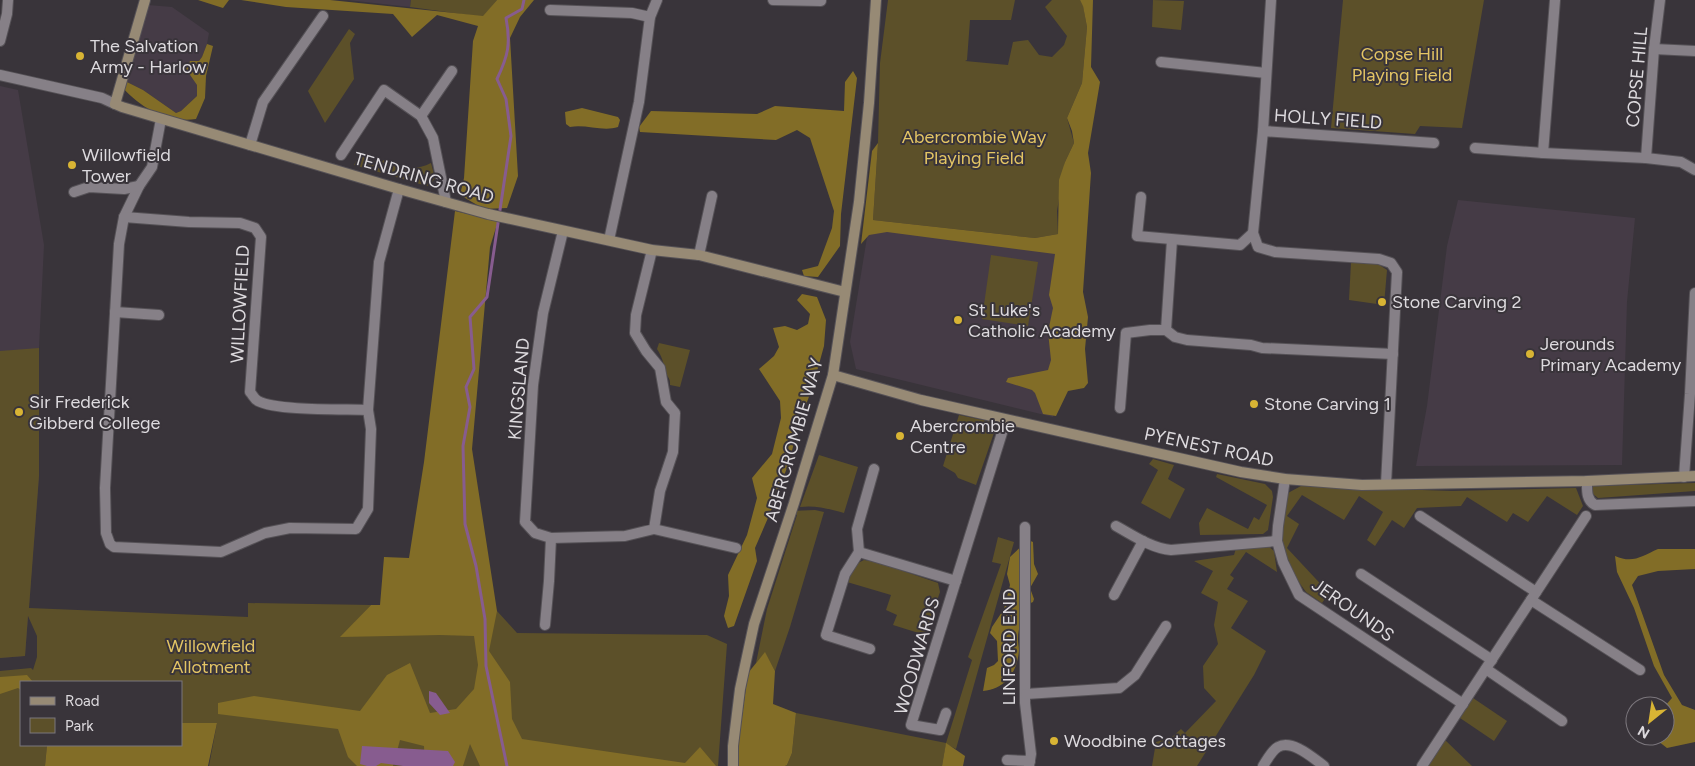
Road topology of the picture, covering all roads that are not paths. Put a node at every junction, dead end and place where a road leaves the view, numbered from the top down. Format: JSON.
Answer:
{"nodes":[{"id":1,"x":8,"y":0,"type":"edge"},
{"id":2,"x":145,"y":0,"type":"edge"},
{"id":3,"x":657,"y":0,"type":"edge"},
{"id":4,"x":773,"y":0,"type":"edge"},
{"id":5,"x":876,"y":0,"type":"edge"},
{"id":6,"x":1271,"y":0,"type":"edge"},
{"id":7,"x":1555,"y":0,"type":"edge"},
{"id":8,"x":1660,"y":0,"type":"edge"},
{"id":9,"x":821,"y":1,"type":"edge"},
{"id":10,"x":550,"y":10,"type":"dead end"},
{"id":11,"x":323,"y":16,"type":"dead end"},
{"id":12,"x":650,"y":17,"type":"junction"},
{"id":13,"x":0,"y":42,"type":"edge"},
{"id":14,"x":1654,"y":49,"type":"junction"},
{"id":15,"x":1695,"y":51,"type":"edge"},
{"id":16,"x":1161,"y":62,"type":"dead end"},
{"id":17,"x":452,"y":71,"type":"dead end"},
{"id":18,"x":1266,"y":73,"type":"junction"},
{"id":19,"x":0,"y":75,"type":"edge"},
{"id":20,"x":115,"y":104,"type":"junction"},
{"id":21,"x":421,"y":116,"type":"junction"},
{"id":22,"x":161,"y":119,"type":"junction"},
{"id":23,"x":1262,"y":131,"type":"junction"},
{"id":24,"x":1434,"y":143,"type":"dead end"},
{"id":25,"x":250,"y":145,"type":"junction"},
{"id":26,"x":1475,"y":148,"type":"dead end"},
{"id":27,"x":1543,"y":154,"type":"junction"},
{"id":28,"x":341,"y":155,"type":"dead end"},
{"id":29,"x":1646,"y":158,"type":"junction"},
{"id":30,"x":1695,"y":170,"type":"edge"},
{"id":31,"x":140,"y":186,"type":"junction"},
{"id":32,"x":399,"y":189,"type":"junction"},
{"id":33,"x":74,"y":192,"type":"dead end"},
{"id":34,"x":712,"y":196,"type":"dead end"},
{"id":35,"x":1141,"y":196,"type":"dead end"},
{"id":36,"x":446,"y":202,"type":"junction"},
{"id":37,"x":124,"y":217,"type":"junction"},
{"id":38,"x":563,"y":231,"type":"junction"},
{"id":39,"x":1253,"y":233,"type":"junction"},
{"id":40,"x":609,"y":240,"type":"junction"},
{"id":41,"x":1172,"y":240,"type":"junction"},
{"id":42,"x":652,"y":250,"type":"junction"},
{"id":43,"x":699,"y":255,"type":"junction"},
{"id":44,"x":845,"y":292,"type":"junction"},
{"id":45,"x":1695,"y":293,"type":"edge"},
{"id":46,"x":115,"y":312,"type":"junction"},
{"id":47,"x":159,"y":315,"type":"dead end"},
{"id":48,"x":1166,"y":330,"type":"junction"},
{"id":49,"x":1393,"y":354,"type":"junction"},
{"id":50,"x":833,"y":375,"type":"junction"},
{"id":51,"x":1693,"y":394,"type":"edge"},
{"id":52,"x":1120,"y":408,"type":"dead end"},
{"id":53,"x":368,"y":410,"type":"junction"},
{"id":54,"x":1006,"y":420,"type":"junction"},
{"id":55,"x":874,"y":469,"type":"dead end"},
{"id":56,"x":1695,"y":476,"type":"edge"},
{"id":57,"x":1684,"y":477,"type":"junction"},
{"id":58,"x":1285,"y":480,"type":"junction"},
{"id":59,"x":1587,"y":481,"type":"junction"},
{"id":60,"x":1386,"y":484,"type":"junction"},
{"id":61,"x":1695,"y":501,"type":"edge"},
{"id":62,"x":1420,"y":516,"type":"dead end"},
{"id":63,"x":1586,"y":516,"type":"dead end"},
{"id":64,"x":1116,"y":526,"type":"dead end"},
{"id":65,"x":1025,"y":527,"type":"dead end"},
{"id":66,"x":654,"y":529,"type":"junction"},
{"id":67,"x":551,"y":538,"type":"junction"},
{"id":68,"x":1143,"y":541,"type":"junction"},
{"id":69,"x":1277,"y":541,"type":"junction"},
{"id":70,"x":736,"y":548,"type":"dead end"},
{"id":71,"x":858,"y":552,"type":"junction"},
{"id":72,"x":1361,"y":574,"type":"dead end"},
{"id":73,"x":956,"y":581,"type":"junction"},
{"id":74,"x":1114,"y":595,"type":"dead end"},
{"id":75,"x":1533,"y":596,"type":"junction"},
{"id":76,"x":545,"y":625,"type":"dead end"},
{"id":77,"x":1166,"y":626,"type":"dead end"},
{"id":78,"x":870,"y":649,"type":"dead end"},
{"id":79,"x":1489,"y":664,"type":"junction"},
{"id":80,"x":1640,"y":670,"type":"dead end"},
{"id":81,"x":1026,"y":694,"type":"junction"},
{"id":82,"x":1463,"y":704,"type":"junction"},
{"id":83,"x":946,"y":713,"type":"dead end"},
{"id":84,"x":1562,"y":720,"type":"dead end"},
{"id":85,"x":1007,"y":760,"type":"dead end"},
{"id":86,"x":1030,"y":764,"type":"edge"},
{"id":87,"x":734,"y":766,"type":"edge"},
{"id":88,"x":1263,"y":766,"type":"edge"},
{"id":89,"x":1324,"y":766,"type":"edge"},
{"id":90,"x":1422,"y":766,"type":"edge"}],
"edges":[{"from":1,"to":13,"type":"street"},
{"from":2,"to":20,"type":"street"},
{"from":3,"to":12,"type":"street"},
{"from":4,"to":9,"type":"street"},
{"from":5,"to":44,"type":"street","name":"ABERCROMBIE WAY"},
{"from":6,"to":18,"type":"street"},
{"from":7,"to":27,"type":"street"},
{"from":8,"to":14,"type":"street","name":"COPSE HILL"},
{"from":10,"to":12,"type":"street"},
{"from":11,"to":25,"type":"street"},
{"from":12,"to":40,"type":"street"},
{"from":14,"to":15,"type":"street"},
{"from":14,"to":29,"type":"street","name":"COPSE HILL"},
{"from":16,"to":18,"type":"street"},
{"from":17,"to":21,"type":"street"},
{"from":18,"to":23,"type":"street"},
{"from":19,"to":20,"type":"street","name":"TENDRING ROAD"},
{"from":20,"to":22,"type":"street","name":"TENDRING ROAD"},
{"from":21,"to":28,"type":"street"},
{"from":21,"to":36,"type":"street"},
{"from":22,"to":25,"type":"street","name":"TENDRING ROAD"},
{"from":22,"to":31,"type":"street"},
{"from":23,"to":24,"type":"street","name":"HOLLY FIELD"},
{"from":23,"to":39,"type":"street","name":"HOLLY FIELD"},
{"from":25,"to":32,"type":"street","name":"TENDRING ROAD"},
{"from":26,"to":27,"type":"street"},
{"from":27,"to":29,"type":"street"},
{"from":29,"to":30,"type":"street"},
{"from":31,"to":33,"type":"street"},
{"from":31,"to":37,"type":"street"},
{"from":32,"to":36,"type":"street","name":"TENDRING ROAD"},
{"from":32,"to":53,"type":"street"},
{"from":34,"to":43,"type":"street"},
{"from":35,"to":41,"type":"street"},
{"from":36,"to":38,"type":"street","name":"TENDRING ROAD"},
{"from":37,"to":46,"type":"street"},
{"from":37,"to":53,"type":"street","name":"WILLOWFIELD"},
{"from":38,"to":40,"type":"street","name":"TENDRING ROAD"},
{"from":38,"to":67,"type":"street","name":"KINGSLAND"},
{"from":39,"to":41,"type":"street"},
{"from":39,"to":49,"type":"street"},
{"from":40,"to":42,"type":"street","name":"TENDRING ROAD"},
{"from":41,"to":48,"type":"street"},
{"from":42,"to":43,"type":"street","name":"TENDRING ROAD"},
{"from":42,"to":66,"type":"street"},
{"from":43,"to":44,"type":"street","name":"TENDRING ROAD"},
{"from":44,"to":50,"type":"street","name":"ABERCROMBIE WAY"},
{"from":45,"to":51,"type":"street"},
{"from":46,"to":47,"type":"street"},
{"from":46,"to":53,"type":"street"},
{"from":48,"to":49,"type":"street"},
{"from":48,"to":52,"type":"street"},
{"from":49,"to":60,"type":"street"},
{"from":50,"to":54,"type":"street","name":"PYENEST ROAD"},
{"from":50,"to":87,"type":"street","name":"ABERCROMBIE WAY"},
{"from":51,"to":57,"type":"street"},
{"from":54,"to":58,"type":"street","name":"PYENEST ROAD"},
{"from":54,"to":73,"type":"street","name":"WOODWARDS"},
{"from":55,"to":71,"type":"street"},
{"from":56,"to":57,"type":"street","name":"PYENEST ROAD"},
{"from":57,"to":59,"type":"street","name":"PYENEST ROAD"},
{"from":58,"to":60,"type":"street","name":"PYENEST ROAD"},
{"from":58,"to":69,"type":"street","name":"JEROUNDS"},
{"from":59,"to":60,"type":"street","name":"PYENEST ROAD"},
{"from":59,"to":61,"type":"street"},
{"from":62,"to":75,"type":"street"},
{"from":63,"to":75,"type":"street"},
{"from":64,"to":68,"type":"street"},
{"from":65,"to":81,"type":"street","name":"LINFORD END"},
{"from":66,"to":67,"type":"street"},
{"from":66,"to":70,"type":"street"},
{"from":67,"to":76,"type":"street"},
{"from":68,"to":69,"type":"street"},
{"from":68,"to":74,"type":"street"},
{"from":69,"to":82,"type":"street","name":"JEROUNDS"},
{"from":71,"to":73,"type":"street","name":"WOODWARDS"},
{"from":71,"to":78,"type":"street"},
{"from":72,"to":79,"type":"street","name":"JEROUNDS"},
{"from":73,"to":83,"type":"street","name":"WOODWARDS"},
{"from":75,"to":79,"type":"street"},
{"from":75,"to":80,"type":"street"},
{"from":77,"to":81,"type":"street"},
{"from":79,"to":82,"type":"street"},
{"from":79,"to":84,"type":"street","name":"JEROUNDS"},
{"from":81,"to":86,"type":"street","name":"LINFORD END"},
{"from":82,"to":90,"type":"street"},
{"from":85,"to":86,"type":"street"},
{"from":88,"to":89,"type":"street"}]}
